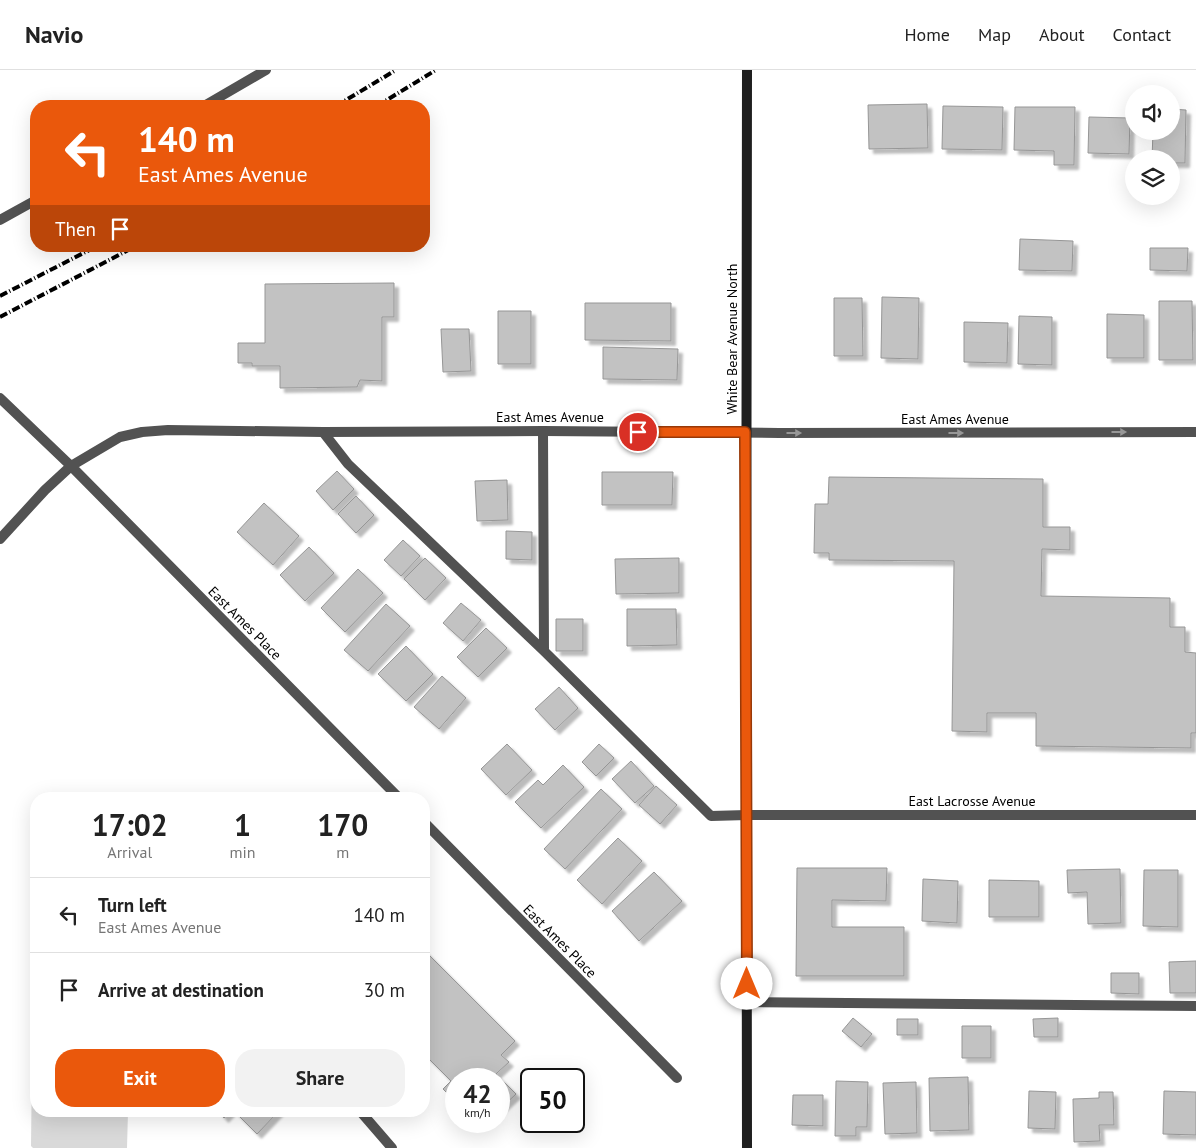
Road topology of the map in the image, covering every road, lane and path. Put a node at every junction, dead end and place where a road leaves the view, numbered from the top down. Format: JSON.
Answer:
{"nodes":[{"id":1,"x":266,"y":70,"type":"edge"},
{"id":2,"x":747,"y":70,"type":"edge"},
{"id":3,"x":214,"y":100,"type":"edge"},
{"id":4,"x":30,"y":203,"type":"edge"},
{"id":5,"x":0,"y":220,"type":"edge"},
{"id":6,"x":0,"y":398,"type":"edge"},
{"id":7,"x":543,"y":431,"type":"junction"},
{"id":8,"x":323,"y":432,"type":"junction"},
{"id":9,"x":745,"y":432,"type":"junction"},
{"id":10,"x":1196,"y":432,"type":"edge"},
{"id":11,"x":71,"y":466,"type":"junction"},
{"id":12,"x":0,"y":539,"type":"edge"},
{"id":13,"x":544,"y":650,"type":"junction"},
{"id":14,"x":393,"y":792,"type":"edge"},
{"id":15,"x":747,"y":815,"type":"junction"},
{"id":16,"x":1196,"y":815,"type":"edge"},
{"id":17,"x":430,"y":828,"type":"edge"},
{"id":18,"x":747,"y":1002,"type":"junction"},
{"id":19,"x":1196,"y":1006,"type":"edge"},
{"id":20,"x":677,"y":1078,"type":"dead end"},
{"id":21,"x":365,"y":1117,"type":"edge"},
{"id":22,"x":392,"y":1148,"type":"edge"},
{"id":23,"x":747,"y":1148,"type":"edge"}],
"edges":[{"from":1,"to":3,"type":"street"},
{"from":2,"to":9,"type":"main road","name":"White Bear Avenue North"},
{"from":4,"to":5,"type":"street"},
{"from":6,"to":11,"type":"street"},
{"from":7,"to":8,"type":"street","name":"East Ames Avenue"},
{"from":7,"to":9,"type":"street","name":"East Ames Avenue"},
{"from":7,"to":13,"type":"street"},
{"from":8,"to":11,"type":"street","name":"East Ames Avenue"},
{"from":8,"to":13,"type":"street","name":"East Lacrosse Avenue"},
{"from":9,"to":10,"type":"street","name":"East Ames Avenue","one_way":true},
{"from":9,"to":15,"type":"main road","name":"White Bear Avenue North"},
{"from":11,"to":12,"type":"street","name":"East Ames Avenue"},
{"from":11,"to":14,"type":"street","name":"East Ames Place"},
{"from":13,"to":15,"type":"street","name":"East Lacrosse Avenue"},
{"from":15,"to":16,"type":"street","name":"East Lacrosse Avenue"},
{"from":15,"to":18,"type":"main road","name":"White Bear Avenue North"},
{"from":17,"to":20,"type":"street","name":"East Ames Place"},
{"from":18,"to":19,"type":"street"},
{"from":18,"to":23,"type":"main road","name":"White Bear Avenue North"},
{"from":21,"to":22,"type":"street"}]}
